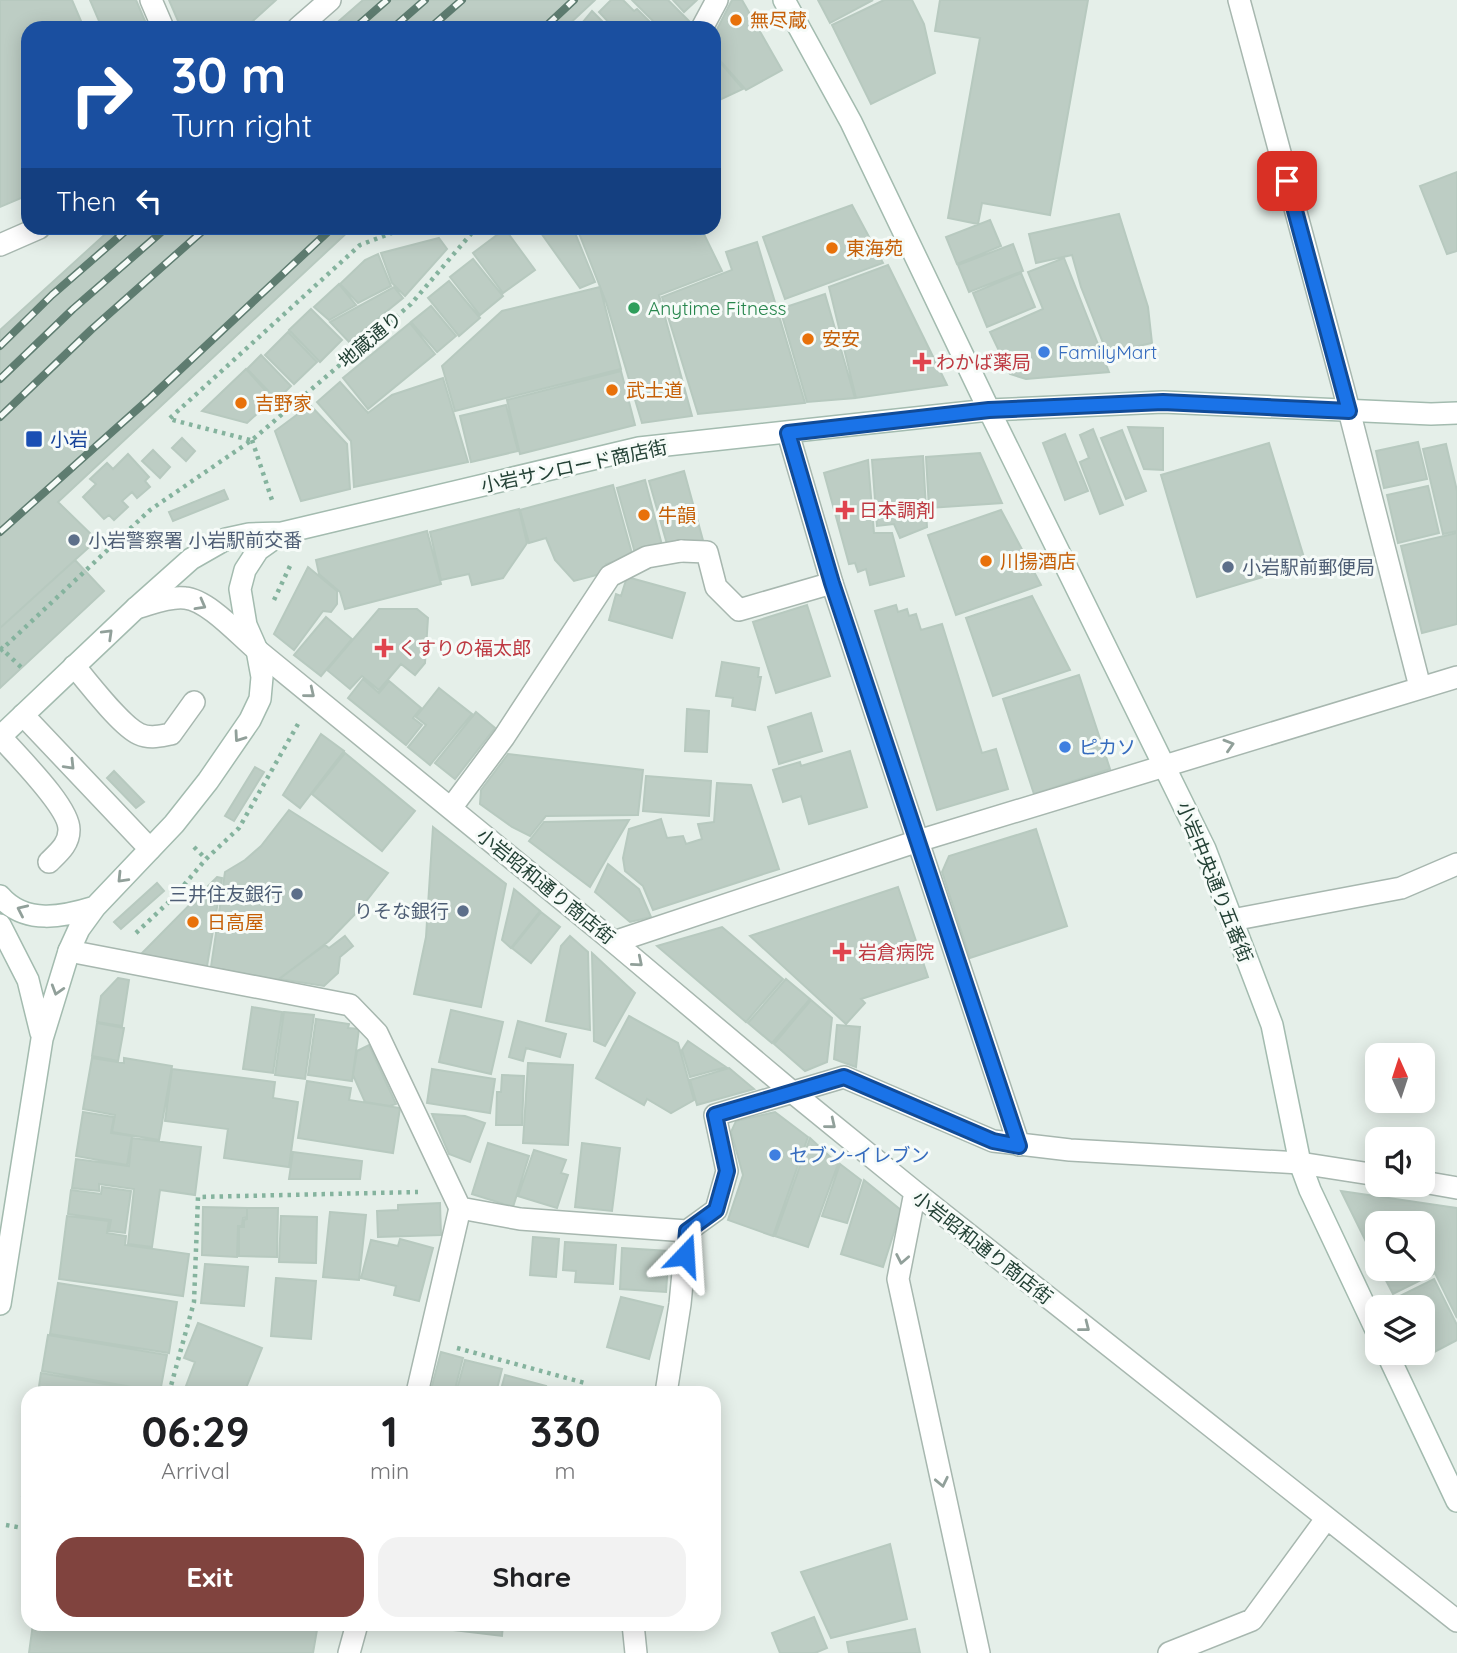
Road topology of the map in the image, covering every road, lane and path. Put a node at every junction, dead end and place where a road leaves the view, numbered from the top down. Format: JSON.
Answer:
{"nodes":[{"id":1,"x":151,"y":0,"type":"edge"},
{"id":2,"x":330,"y":0,"type":"edge"},
{"id":3,"x":717,"y":0,"type":"edge"},
{"id":4,"x":784,"y":0,"type":"edge"},
{"id":5,"x":1238,"y":0,"type":"edge"},
{"id":6,"x":160,"y":21,"type":"edge"},
{"id":7,"x":306,"y":21,"type":"edge"},
{"id":8,"x":706,"y":21,"type":"edge"},
{"id":9,"x":22,"y":235,"type":"edge"},
{"id":10,"x":385,"y":235,"type":"edge"},
{"id":11,"x":470,"y":235,"type":"edge"},
{"id":12,"x":0,"y":245,"type":"edge"},
{"id":13,"x":989,"y":410,"type":"junction"},
{"id":14,"x":1349,"y":411,"type":"junction"},
{"id":15,"x":1457,"y":413,"type":"edge"},
{"id":16,"x":788,"y":433,"type":"junction"},
{"id":17,"x":252,"y":440,"type":"junction"},
{"id":18,"x":272,"y":500,"type":"dead end"},
{"id":19,"x":282,"y":533,"type":"junction"},
{"id":20,"x":291,"y":563,"type":"dead end"},
{"id":21,"x":832,"y":583,"type":"junction"},
{"id":22,"x":274,"y":601,"type":"dead end"},
{"id":23,"x":136,"y":608,"type":"junction"},
{"id":24,"x":1,"y":649,"type":"edge"},
{"id":25,"x":257,"y":650,"type":"junction"},
{"id":26,"x":74,"y":666,"type":"junction"},
{"id":27,"x":25,"y":671,"type":"dead end"},
{"id":28,"x":1457,"y":677,"type":"edge"},
{"id":29,"x":1420,"y":687,"type":"junction"},
{"id":30,"x":314,"y":696,"type":"junction"},
{"id":31,"x":194,"y":702,"type":"dead end"},
{"id":32,"x":23,"y":715,"type":"junction"},
{"id":33,"x":0,"y":736,"type":"edge"},
{"id":34,"x":1164,"y":764,"type":"junction"},
{"id":35,"x":451,"y":808,"type":"junction"},
{"id":36,"x":918,"y":841,"type":"junction"},
{"id":37,"x":193,"y":846,"type":"dead end"},
{"id":38,"x":150,"y":849,"type":"junction"},
{"id":39,"x":206,"y":859,"type":"junction"},
{"id":40,"x":49,"y":862,"type":"dead end"},
{"id":41,"x":1457,"y":864,"type":"edge"},
{"id":42,"x":0,"y":896,"type":"edge"},
{"id":43,"x":95,"y":907,"type":"junction"},
{"id":44,"x":1232,"y":920,"type":"junction"},
{"id":45,"x":0,"y":925,"type":"edge"},
{"id":46,"x":614,"y":942,"type":"junction"},
{"id":47,"x":69,"y":951,"type":"junction"},
{"id":48,"x":7,"y":960,"type":"edge"},
{"id":49,"x":107,"y":960,"type":"junction"},
{"id":50,"x":42,"y":1039,"type":"junction"},
{"id":51,"x":791,"y":1091,"type":"junction"},
{"id":52,"x":1019,"y":1146,"type":"junction"},
{"id":53,"x":1300,"y":1163,"type":"junction"},
{"id":54,"x":1365,"y":1173,"type":"edge"},
{"id":55,"x":1435,"y":1184,"type":"edge"},
{"id":56,"x":449,"y":1185,"type":"junction"},
{"id":57,"x":1457,"y":1188,"type":"edge"},
{"id":58,"x":915,"y":1192,"type":"junction"},
{"id":59,"x":460,"y":1208,"type":"junction"},
{"id":60,"x":687,"y":1231,"type":"junction"},
{"id":61,"x":0,"y":1304,"type":"edge"},
{"id":62,"x":1365,"y":1307,"type":"edge"},
{"id":63,"x":429,"y":1341,"type":"junction"},
{"id":64,"x":1393,"y":1365,"type":"edge"},
{"id":65,"x":585,"y":1383,"type":"dead end"},
{"id":66,"x":171,"y":1386,"type":"edge"},
{"id":67,"x":418,"y":1386,"type":"edge"},
{"id":68,"x":667,"y":1386,"type":"edge"},
{"id":69,"x":1457,"y":1501,"type":"edge"},
{"id":70,"x":1326,"y":1519,"type":"junction"},
{"id":71,"x":6,"y":1525,"type":"dead end"},
{"id":72,"x":21,"y":1528,"type":"edge"},
{"id":73,"x":1457,"y":1621,"type":"edge"},
{"id":74,"x":355,"y":1631,"type":"edge"},
{"id":75,"x":634,"y":1631,"type":"edge"},
{"id":76,"x":349,"y":1653,"type":"edge"},
{"id":77,"x":636,"y":1653,"type":"edge"},
{"id":78,"x":979,"y":1653,"type":"edge"},
{"id":79,"x":1169,"y":1653,"type":"edge"}],
"edges":[{"from":1,"to":6,"type":"street"},
{"from":2,"to":7,"type":"street"},
{"from":3,"to":8,"type":"street"},
{"from":4,"to":13,"type":"street","name":"小岩中央通り五番街"},
{"from":5,"to":14,"type":"street"},
{"from":9,"to":12,"type":"street"},
{"from":10,"to":17,"type":"path"},
{"from":11,"to":17,"type":"path","name":"地蔵通り"},
{"from":13,"to":14,"type":"street","name":"小岩サンロード商店街"},
{"from":13,"to":16,"type":"street","name":"小岩サンロード商店街"},
{"from":13,"to":34,"type":"street","name":"小岩中央通り五番街"},
{"from":14,"to":15,"type":"street","name":"小岩サンロード商店街"},
{"from":14,"to":29,"type":"street"},
{"from":16,"to":19,"type":"street","name":"小岩サンロード商店街"},
{"from":16,"to":21,"type":"street"},
{"from":17,"to":18,"type":"path"},
{"from":17,"to":24,"type":"path","name":"地蔵通り"},
{"from":19,"to":23,"type":"street"},
{"from":19,"to":25,"type":"street"},
{"from":20,"to":22,"type":"path"},
{"from":21,"to":35,"type":"street"},
{"from":21,"to":36,"type":"street"},
{"from":23,"to":25,"type":"street","name":"小岩昭和通り商店街","one_way":true},
{"from":26,"to":23,"type":"street","one_way":true},
{"from":24,"to":27,"type":"path"},
{"from":25,"to":30,"type":"street","name":"小岩昭和通り商店街","one_way":true},
{"from":25,"to":38,"type":"street","one_way":true},
{"from":26,"to":31,"type":"street"},
{"from":26,"to":32,"type":"street"},
{"from":28,"to":29,"type":"street"},
{"from":34,"to":29,"type":"street","one_way":true},
{"from":30,"to":35,"type":"street","name":"小岩昭和通り商店街"},
{"from":30,"to":39,"type":"path"},
{"from":32,"to":33,"type":"street"},
{"from":32,"to":38,"type":"street","one_way":true},
{"from":33,"to":40,"type":"street"},
{"from":34,"to":36,"type":"street"},
{"from":34,"to":44,"type":"street","name":"小岩中央通り五番街"},
{"from":35,"to":46,"type":"street","name":"小岩昭和通り商店街"},
{"from":36,"to":46,"type":"street"},
{"from":36,"to":52,"type":"street"},
{"from":37,"to":39,"type":"path"},
{"from":38,"to":43,"type":"street","one_way":true},
{"from":39,"to":49,"type":"path"},
{"from":41,"to":44,"type":"street"},
{"from":43,"to":42,"type":"street","one_way":true},
{"from":43,"to":47,"type":"street"},
{"from":44,"to":53,"type":"street","name":"小岩中央通り五番街"},
{"from":45,"to":48,"type":"street"},
{"from":46,"to":51,"type":"street","name":"小岩昭和通り商店街","one_way":true},
{"from":47,"to":49,"type":"street"},
{"from":47,"to":50,"type":"street","one_way":true},
{"from":48,"to":50,"type":"street"},
{"from":49,"to":56,"type":"street"},
{"from":50,"to":61,"type":"street"},
{"from":51,"to":52,"type":"street"},
{"from":51,"to":58,"type":"street","name":"小岩昭和通り商店街","one_way":true},
{"from":51,"to":60,"type":"street"},
{"from":52,"to":53,"type":"street"},
{"from":53,"to":54,"type":"street"},
{"from":53,"to":62,"type":"street","name":"小岩中央通り五番街"},
{"from":55,"to":57,"type":"street"},
{"from":56,"to":59,"type":"street"},
{"from":56,"to":66,"type":"path"},
{"from":58,"to":70,"type":"street","name":"小岩昭和通り商店街","one_way":true},
{"from":58,"to":78,"type":"street","one_way":true},
{"from":59,"to":60,"type":"street"},
{"from":59,"to":63,"type":"street"},
{"from":60,"to":68,"type":"street"},
{"from":63,"to":65,"type":"path"},
{"from":63,"to":67,"type":"street"},
{"from":64,"to":69,"type":"street"},
{"from":70,"to":73,"type":"street","name":"小岩昭和通り商店街"},
{"from":70,"to":79,"type":"street"},
{"from":71,"to":72,"type":"path"},
{"from":74,"to":76,"type":"street"},
{"from":75,"to":77,"type":"street"}]}
